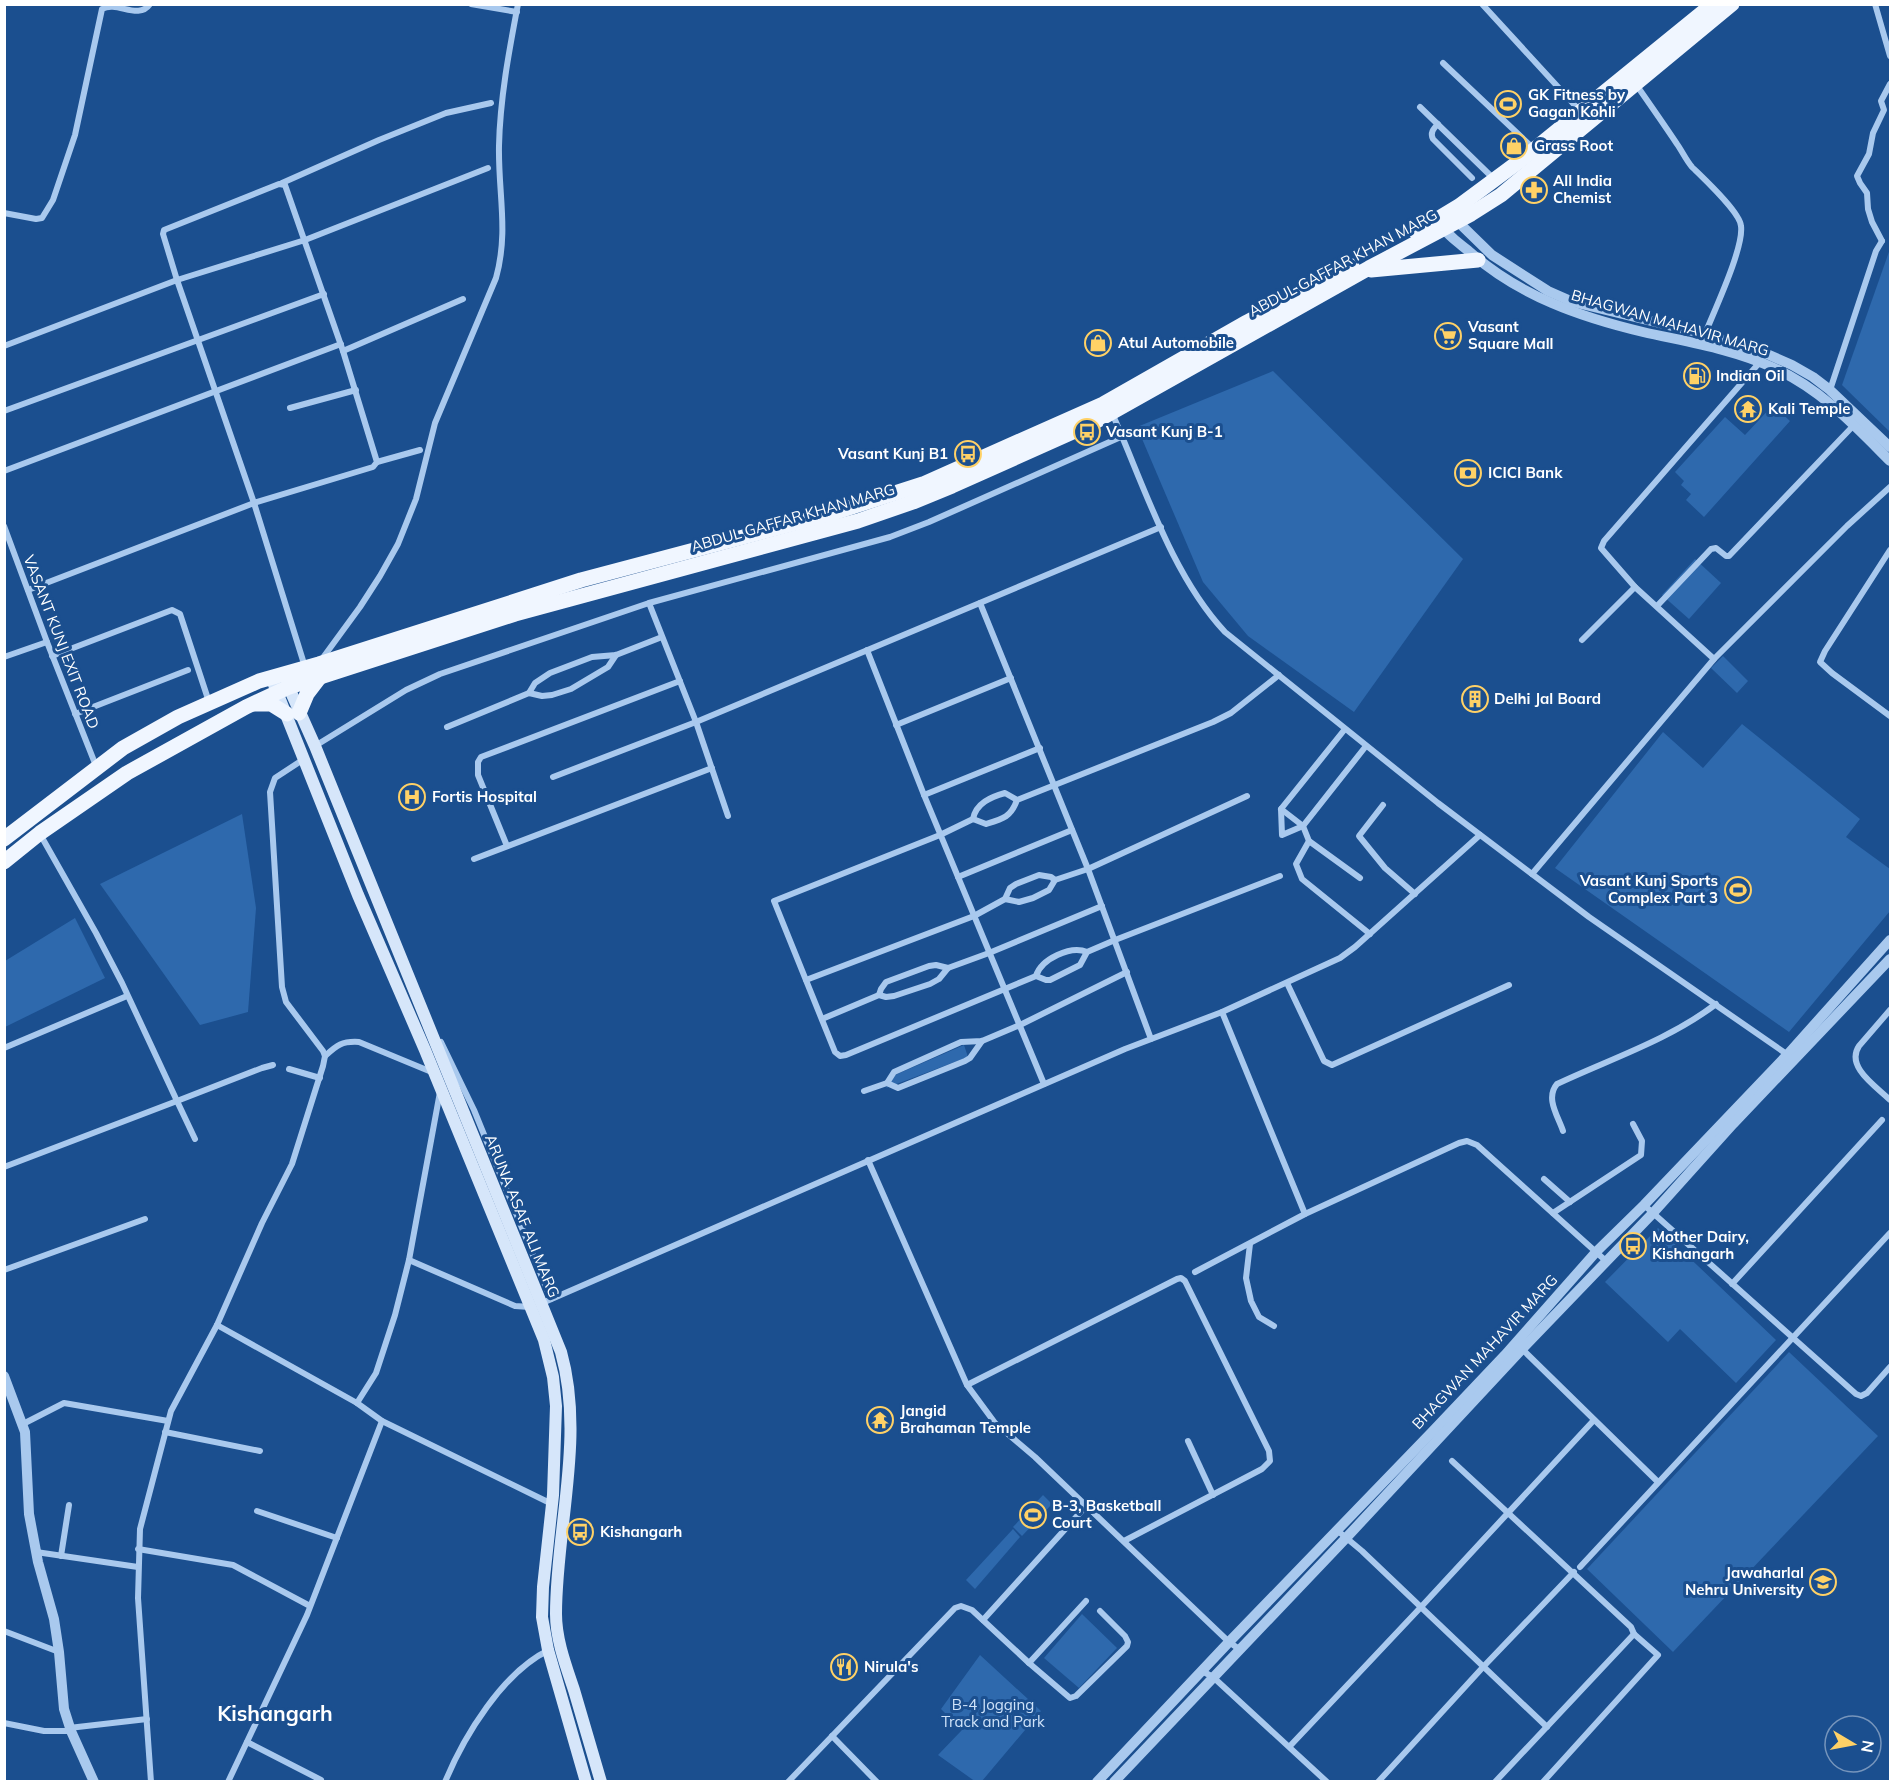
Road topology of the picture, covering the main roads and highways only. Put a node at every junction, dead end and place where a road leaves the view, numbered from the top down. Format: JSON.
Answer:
{"nodes":[{"id":1,"x":1732,"y":4,"type":"edge"},
{"id":2,"x":1705,"y":7,"type":"edge"},
{"id":3,"x":1448,"y":220,"type":"junction"},
{"id":4,"x":1478,"y":260,"type":"road end"},
{"id":5,"x":1364,"y":271,"type":"junction"},
{"id":6,"x":314,"y":670,"type":"junction"},
{"id":7,"x":276,"y":682,"type":"junction"},
{"id":8,"x":246,"y":707,"type":"junction"},
{"id":9,"x":293,"y":714,"type":"junction"},
{"id":10,"x":4,"y":839,"type":"edge"},
{"id":11,"x":4,"y":862,"type":"edge"},
{"id":12,"x":540,"y":1303,"type":"junction"},
{"id":13,"x":586,"y":1782,"type":"edge"},
{"id":14,"x":601,"y":1782,"type":"edge"}],
"edges":[{"from":1,"to":3,"type":"main road","name":"ABDUL GAFFAR KHAN MARG"},
{"from":2,"to":3,"type":"main road","name":"ABDUL GAFFAR KHAN MARG"},
{"from":3,"to":5,"type":"main road","name":"ABDUL GAFFAR KHAN MARG"},
{"from":3,"to":6,"type":"main road","name":"ABDUL GAFFAR KHAN MARG"},
{"from":4,"to":5,"type":"main road"},
{"from":5,"to":6,"type":"main road","name":"ABDUL GAFFAR KHAN MARG"},
{"from":6,"to":7,"type":"main road"},
{"from":6,"to":9,"type":"main road"},
{"from":7,"to":8,"type":"main road"},
{"from":7,"to":9,"type":"main road","name":"ARUNA ASAF ALI MARG"},
{"from":7,"to":10,"type":"main road"},
{"from":8,"to":9,"type":"main road"},
{"from":8,"to":11,"type":"main road"},
{"from":9,"to":12,"type":"main road","name":"ARUNA ASAF ALI MARG"},
{"from":9,"to":12,"type":"main road","name":"ARUNA ASAF ALI MARG"},
{"from":12,"to":13,"type":"main road","name":"ARUNA ASAF ALI MARG"},
{"from":12,"to":14,"type":"main road","name":"ARUNA ASAF ALI MARG"}]}
